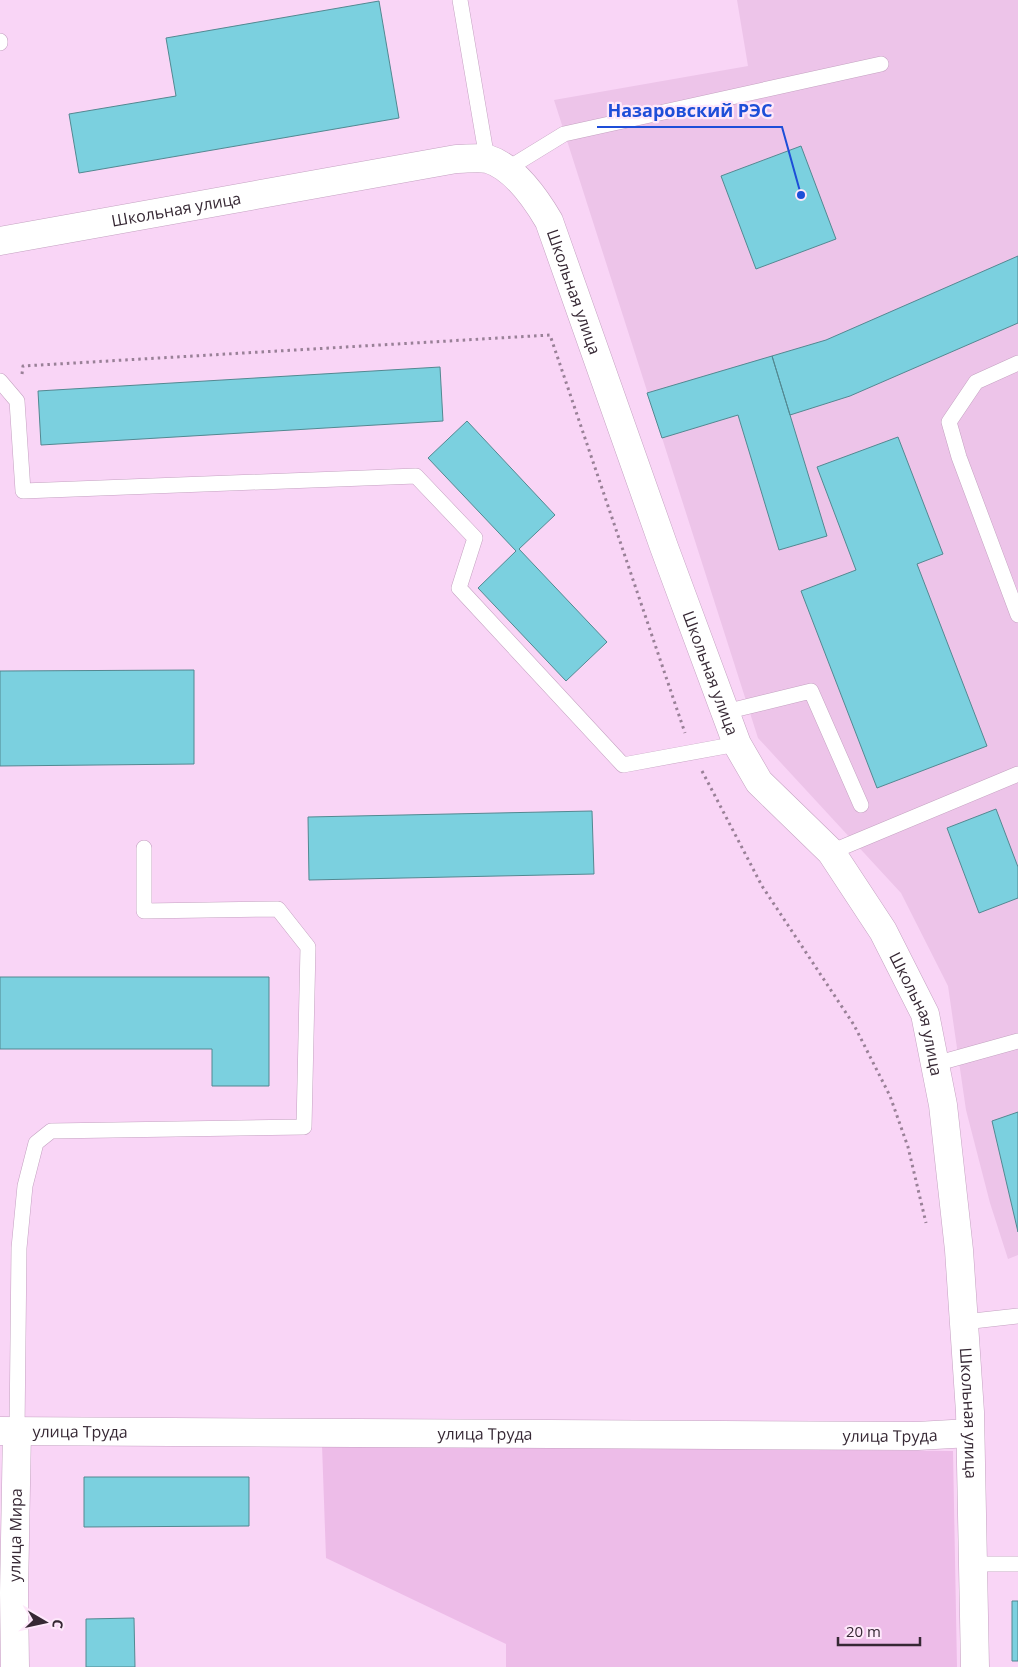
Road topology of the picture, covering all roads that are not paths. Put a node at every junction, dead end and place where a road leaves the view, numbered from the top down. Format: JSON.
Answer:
{"nodes":[{"id":1,"x":460,"y":0,"type":"edge"},
{"id":2,"x":881,"y":64,"type":"dead end"},
{"id":3,"x":497,"y":164,"type":"junction"},
{"id":4,"x":0,"y":241,"type":"edge"},
{"id":5,"x":1018,"y":363,"type":"edge"},
{"id":6,"x":0,"y":381,"type":"edge"},
{"id":7,"x":1018,"y":616,"type":"edge"},
{"id":8,"x":726,"y":712,"type":"junction"},
{"id":9,"x":737,"y":744,"type":"junction"},
{"id":10,"x":1018,"y":774,"type":"edge"},
{"id":11,"x":861,"y":805,"type":"dead end"},
{"id":12,"x":144,"y":848,"type":"dead end"},
{"id":13,"x":831,"y":852,"type":"junction"},
{"id":14,"x":1018,"y":1041,"type":"edge"},
{"id":15,"x":935,"y":1064,"type":"junction"},
{"id":16,"x":1018,"y":1316,"type":"edge"},
{"id":17,"x":964,"y":1322,"type":"junction"},
{"id":18,"x":9,"y":1431,"type":"edge"},
{"id":19,"x":970,"y":1433,"type":"junction"},
{"id":20,"x":973,"y":1564,"type":"junction"},
{"id":21,"x":1018,"y":1564,"type":"edge"},
{"id":22,"x":7,"y":1592,"type":"edge"},
{"id":23,"x":15,"y":1667,"type":"edge"},
{"id":24,"x":975,"y":1667,"type":"edge"}],
"edges":[{"from":1,"to":3,"type":"lane"},
{"from":2,"to":3,"type":"lane"},
{"from":3,"to":4,"type":"street","name":"Школьная улица"},
{"from":3,"to":8,"type":"street","name":"Школьная улица"},
{"from":5,"to":7,"type":"lane"},
{"from":6,"to":9,"type":"lane"},
{"from":8,"to":9,"type":"street","name":"Школьная улица"},
{"from":8,"to":11,"type":"lane"},
{"from":9,"to":13,"type":"street","name":"Школьная улица"},
{"from":10,"to":13,"type":"lane"},
{"from":12,"to":18,"type":"lane"},
{"from":13,"to":15,"type":"street","name":"Школьная улица"},
{"from":14,"to":15,"type":"lane"},
{"from":15,"to":17,"type":"street","name":"Школьная улица"},
{"from":16,"to":17,"type":"lane"},
{"from":17,"to":19,"type":"street","name":"Школьная улица"},
{"from":18,"to":19,"type":"street","name":"улица Труда"},
{"from":18,"to":22,"type":"street","name":"улица Мира"},
{"from":19,"to":20,"type":"street","name":"Школьная улица"},
{"from":20,"to":21,"type":"lane"},
{"from":20,"to":24,"type":"street","name":"Школьная улица"},
{"from":22,"to":23,"type":"street","name":"улица Мира"}]}
